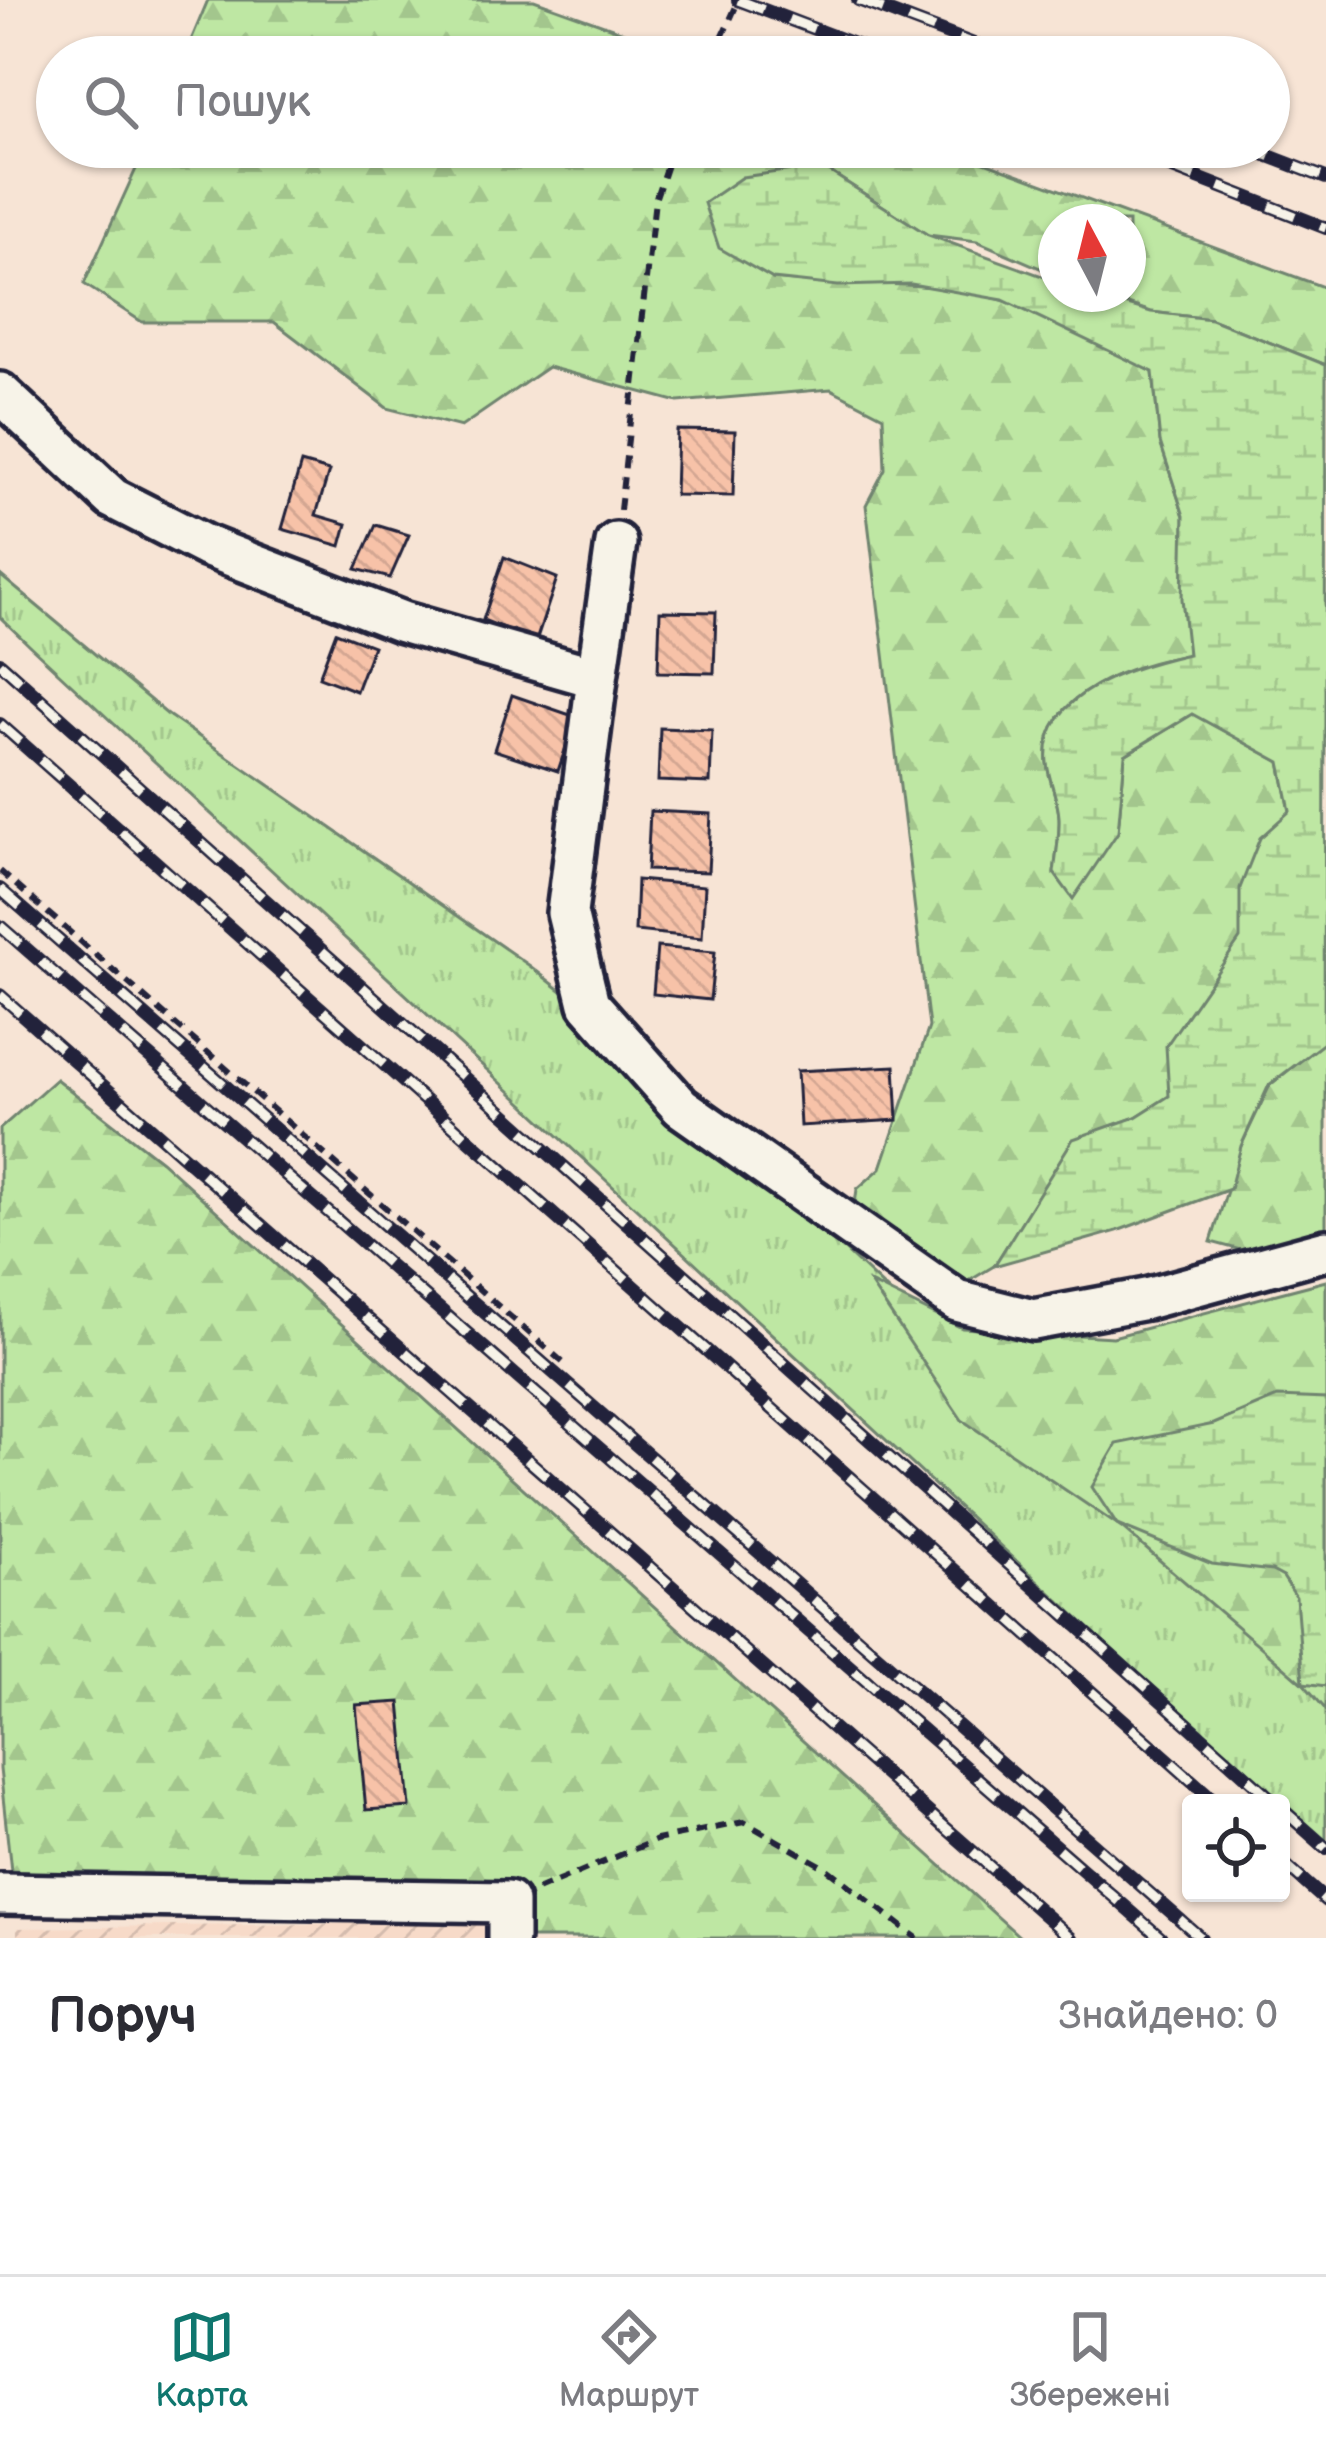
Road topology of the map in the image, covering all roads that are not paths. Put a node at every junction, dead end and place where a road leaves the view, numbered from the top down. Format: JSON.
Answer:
{"nodes":[{"id":1,"x":0,"y":393,"type":"edge"},
{"id":2,"x":616,"y":543,"type":"road end"},
{"id":3,"x":597,"y":678,"type":"junction"},
{"id":4,"x":1326,"y":1250,"type":"edge"},
{"id":5,"x":0,"y":1894,"type":"edge"},
{"id":6,"x":508,"y":1920,"type":"edge"}],
"edges":[{"from":1,"to":3,"type":"street"},
{"from":2,"to":3,"type":"street"},
{"from":3,"to":4,"type":"street"},
{"from":5,"to":6,"type":"street"}]}
